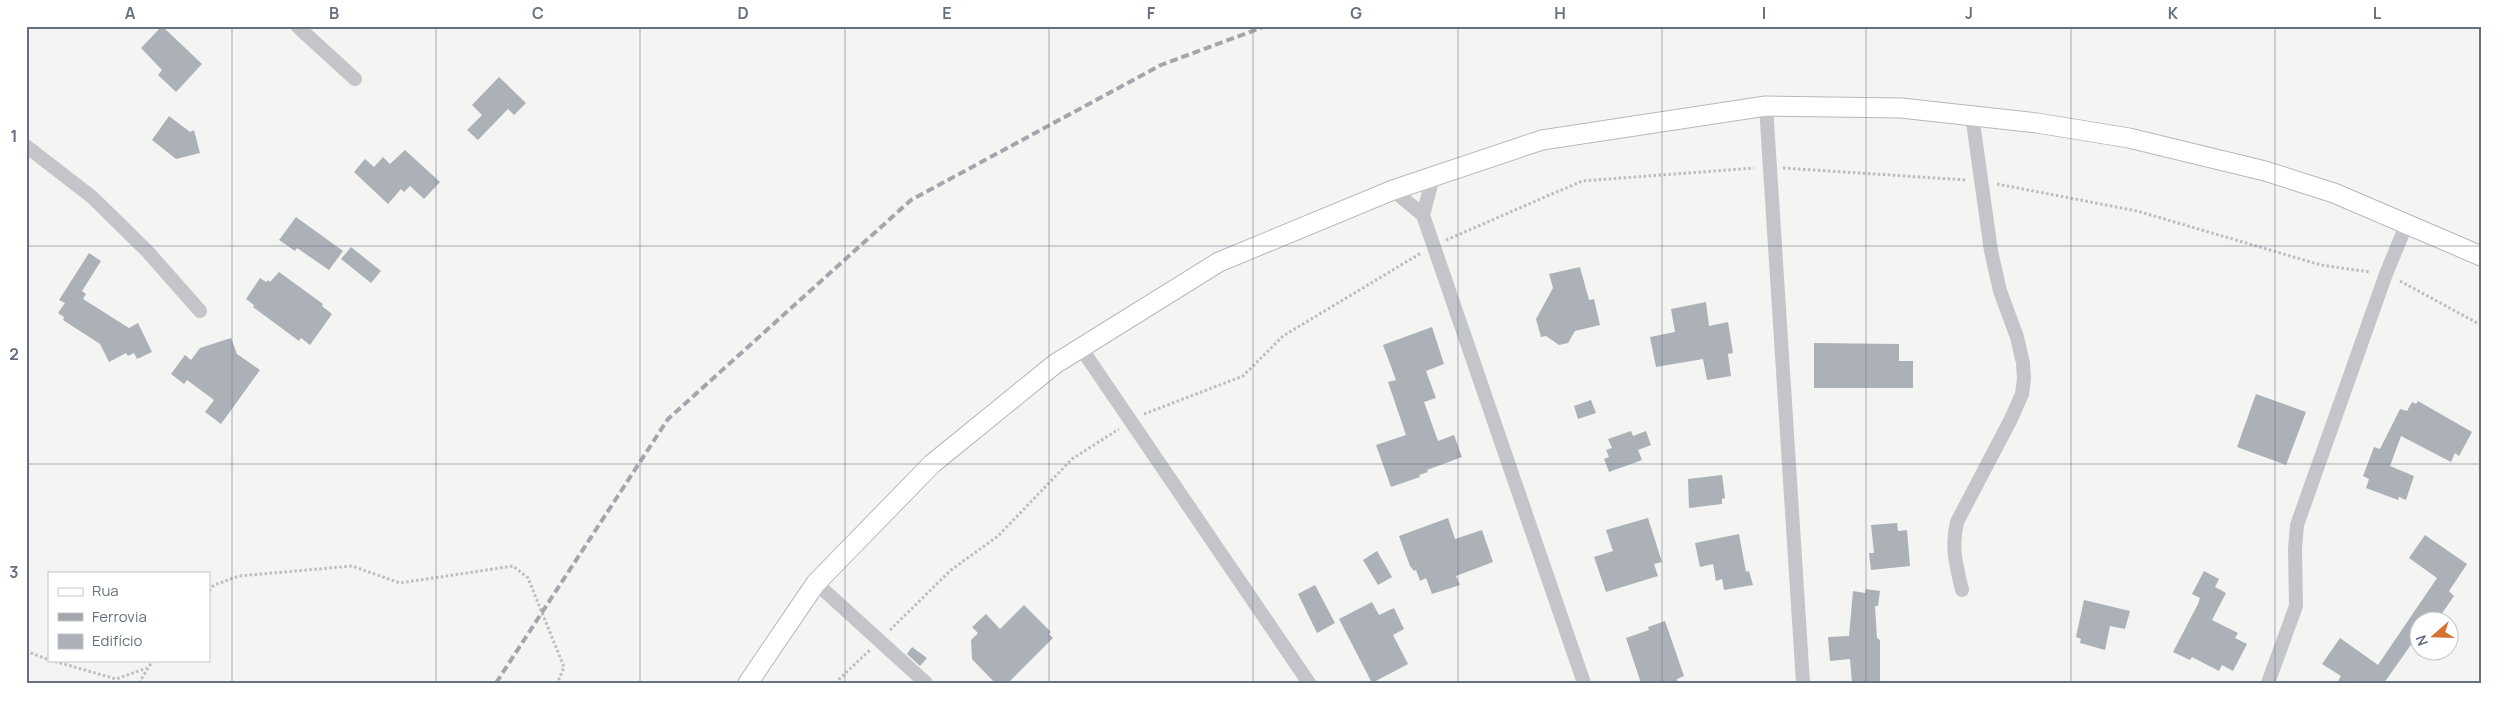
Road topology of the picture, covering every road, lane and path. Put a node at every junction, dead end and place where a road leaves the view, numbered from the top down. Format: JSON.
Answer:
{"nodes":[{"id":1,"x":297,"y":26,"type":"edge"},
{"id":2,"x":355,"y":79,"type":"dead end"},
{"id":3,"x":1766,"y":106,"type":"junction"},
{"id":4,"x":1972,"y":115,"type":"junction"},
{"id":5,"x":26,"y":146,"type":"edge"},
{"id":6,"x":1770,"y":167,"type":"junction"},
{"id":7,"x":1433,"y":177,"type":"junction"},
{"id":8,"x":1982,"y":181,"type":"junction"},
{"id":9,"x":1393,"y":190,"type":"junction"},
{"id":10,"x":1422,"y":215,"type":"junction"},
{"id":11,"x":2407,"y":223,"type":"junction"},
{"id":12,"x":1432,"y":246,"type":"junction"},
{"id":13,"x":2481,"y":256,"type":"edge"},
{"id":14,"x":2386,"y":274,"type":"junction"},
{"id":15,"x":200,"y":311,"type":"dead end"},
{"id":16,"x":2481,"y":325,"type":"edge"},
{"id":17,"x":1081,"y":348,"type":"junction"},
{"id":18,"x":1132,"y":421,"type":"junction"},
{"id":19,"x":816,"y":583,"type":"junction"},
{"id":20,"x":210,"y":590,"type":"edge"},
{"id":21,"x":1962,"y":590,"type":"dead end"},
{"id":22,"x":880,"y":641,"type":"junction"},
{"id":23,"x":26,"y":651,"type":"edge"},
{"id":24,"x":48,"y":659,"type":"edge"},
{"id":25,"x":57,"y":662,"type":"edge"},
{"id":26,"x":152,"y":662,"type":"edge"},
{"id":27,"x":147,"y":668,"type":"junction"},
{"id":28,"x":139,"y":683,"type":"edge"},
{"id":29,"x":561,"y":683,"type":"edge"},
{"id":30,"x":748,"y":683,"type":"edge"},
{"id":31,"x":835,"y":683,"type":"edge"},
{"id":32,"x":926,"y":683,"type":"edge"},
{"id":33,"x":1309,"y":683,"type":"edge"},
{"id":34,"x":1584,"y":683,"type":"edge"},
{"id":35,"x":1804,"y":683,"type":"edge"},
{"id":36,"x":2268,"y":683,"type":"edge"}],
"edges":[{"from":1,"to":2,"type":"street"},
{"from":3,"to":4,"type":"street"},
{"from":3,"to":6,"type":"street"},
{"from":3,"to":7,"type":"street"},
{"from":4,"to":8,"type":"street"},
{"from":4,"to":11,"type":"street"},
{"from":5,"to":15,"type":"street"},
{"from":6,"to":8,"type":"path"},
{"from":6,"to":12,"type":"path"},
{"from":6,"to":35,"type":"street"},
{"from":7,"to":9,"type":"street"},
{"from":7,"to":10,"type":"street"},
{"from":8,"to":14,"type":"path"},
{"from":8,"to":21,"type":"street"},
{"from":9,"to":10,"type":"street"},
{"from":9,"to":17,"type":"street"},
{"from":10,"to":12,"type":"street"},
{"from":11,"to":13,"type":"street"},
{"from":11,"to":14,"type":"street"},
{"from":12,"to":18,"type":"path"},
{"from":12,"to":34,"type":"street"},
{"from":14,"to":16,"type":"path"},
{"from":14,"to":36,"type":"street"},
{"from":17,"to":18,"type":"street"},
{"from":17,"to":19,"type":"street"},
{"from":18,"to":22,"type":"path"},
{"from":18,"to":33,"type":"street"},
{"from":19,"to":22,"type":"street"},
{"from":19,"to":30,"type":"street"},
{"from":20,"to":29,"type":"path"},
{"from":22,"to":31,"type":"path"},
{"from":22,"to":32,"type":"street"},
{"from":23,"to":24,"type":"path"},
{"from":25,"to":27,"type":"path"},
{"from":26,"to":27,"type":"path"},
{"from":27,"to":28,"type":"path"}]}
